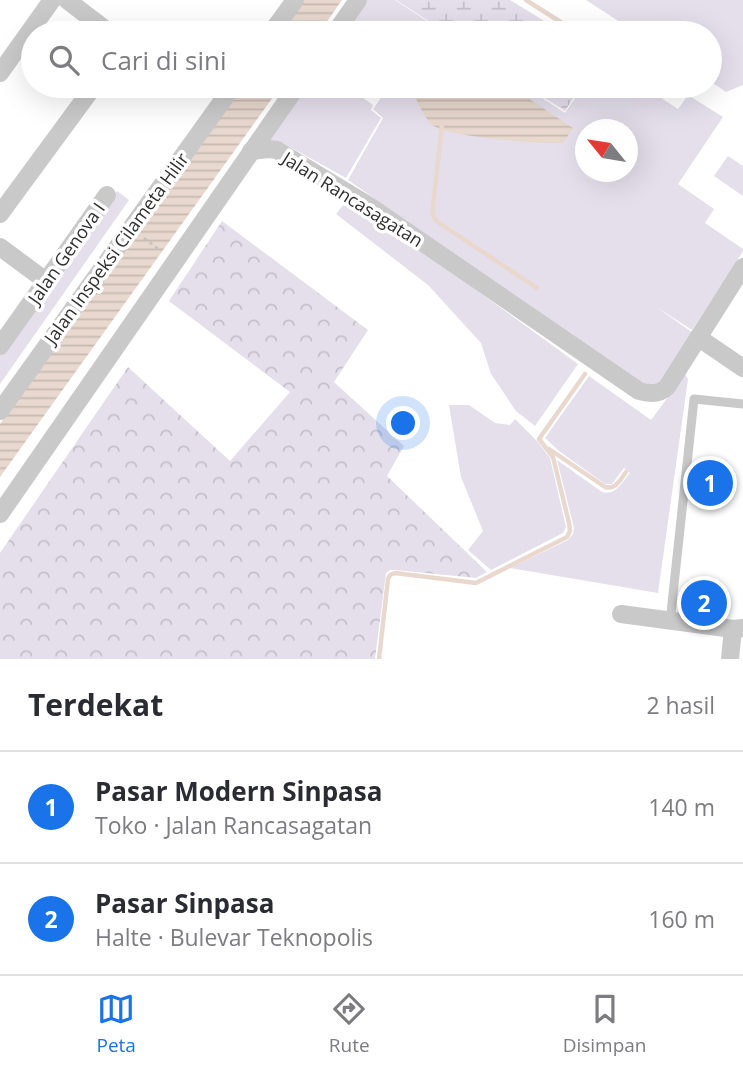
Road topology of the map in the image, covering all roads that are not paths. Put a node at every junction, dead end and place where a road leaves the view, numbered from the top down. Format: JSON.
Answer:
{"nodes":[{"id":1,"x":52,"y":0,"type":"edge"},
{"id":2,"x":67,"y":0,"type":"edge"},
{"id":3,"x":295,"y":0,"type":"edge"},
{"id":4,"x":358,"y":0,"type":"edge"},
{"id":5,"x":37,"y":21,"type":"edge"},
{"id":6,"x":94,"y":21,"type":"edge"},
{"id":7,"x":280,"y":21,"type":"edge"},
{"id":8,"x":343,"y":21,"type":"edge"},
{"id":9,"x":21,"y":44,"type":"edge"},
{"id":10,"x":0,"y":73,"type":"edge"},
{"id":11,"x":85,"y":98,"type":"edge"},
{"id":12,"x":224,"y":98,"type":"edge"},
{"id":13,"x":289,"y":98,"type":"edge"},
{"id":14,"x":251,"y":151,"type":"junction"},
{"id":15,"x":107,"y":195,"type":"dead end"},
{"id":16,"x":0,"y":214,"type":"edge"},
{"id":17,"x":0,"y":247,"type":"edge"},
{"id":18,"x":743,"y":267,"type":"edge"},
{"id":19,"x":46,"y":281,"type":"junction"},
{"id":20,"x":699,"y":338,"type":"junction"},
{"id":21,"x":0,"y":346,"type":"edge"},
{"id":22,"x":743,"y":368,"type":"edge"},
{"id":23,"x":743,"y":404,"type":"edge"},
{"id":24,"x":0,"y":411,"type":"edge"},
{"id":25,"x":0,"y":514,"type":"edge"},
{"id":26,"x":621,"y":614,"type":"dead end"},
{"id":27,"x":670,"y":622,"type":"junction"},
{"id":28,"x":738,"y":628,"type":"edge"},
{"id":29,"x":730,"y":659,"type":"edge"}],
"edges":[{"from":1,"to":5,"type":"street"},
{"from":2,"to":6,"type":"street"},
{"from":3,"to":7,"type":"street"},
{"from":4,"to":8,"type":"street"},
{"from":9,"to":10,"type":"street"},
{"from":11,"to":16,"type":"street"},
{"from":12,"to":24,"type":"street","name":"Jalan Inspeksi Cilameta Hilir"},
{"from":13,"to":14,"type":"street"},
{"from":14,"to":20,"type":"street","name":"Jalan Rancasagatan"},
{"from":14,"to":25,"type":"street"},
{"from":15,"to":19,"type":"street","name":"Jalan Genova I"},
{"from":17,"to":19,"type":"street"},
{"from":18,"to":20,"type":"street","name":"Jalan Rancasagatan"},
{"from":19,"to":21,"type":"street","name":"Jalan Genova I"},
{"from":20,"to":22,"type":"street"},
{"from":23,"to":27,"type":"lane"},
{"from":26,"to":27,"type":"street"},
{"from":27,"to":28,"type":"street"},
{"from":28,"to":29,"type":"street"}]}
